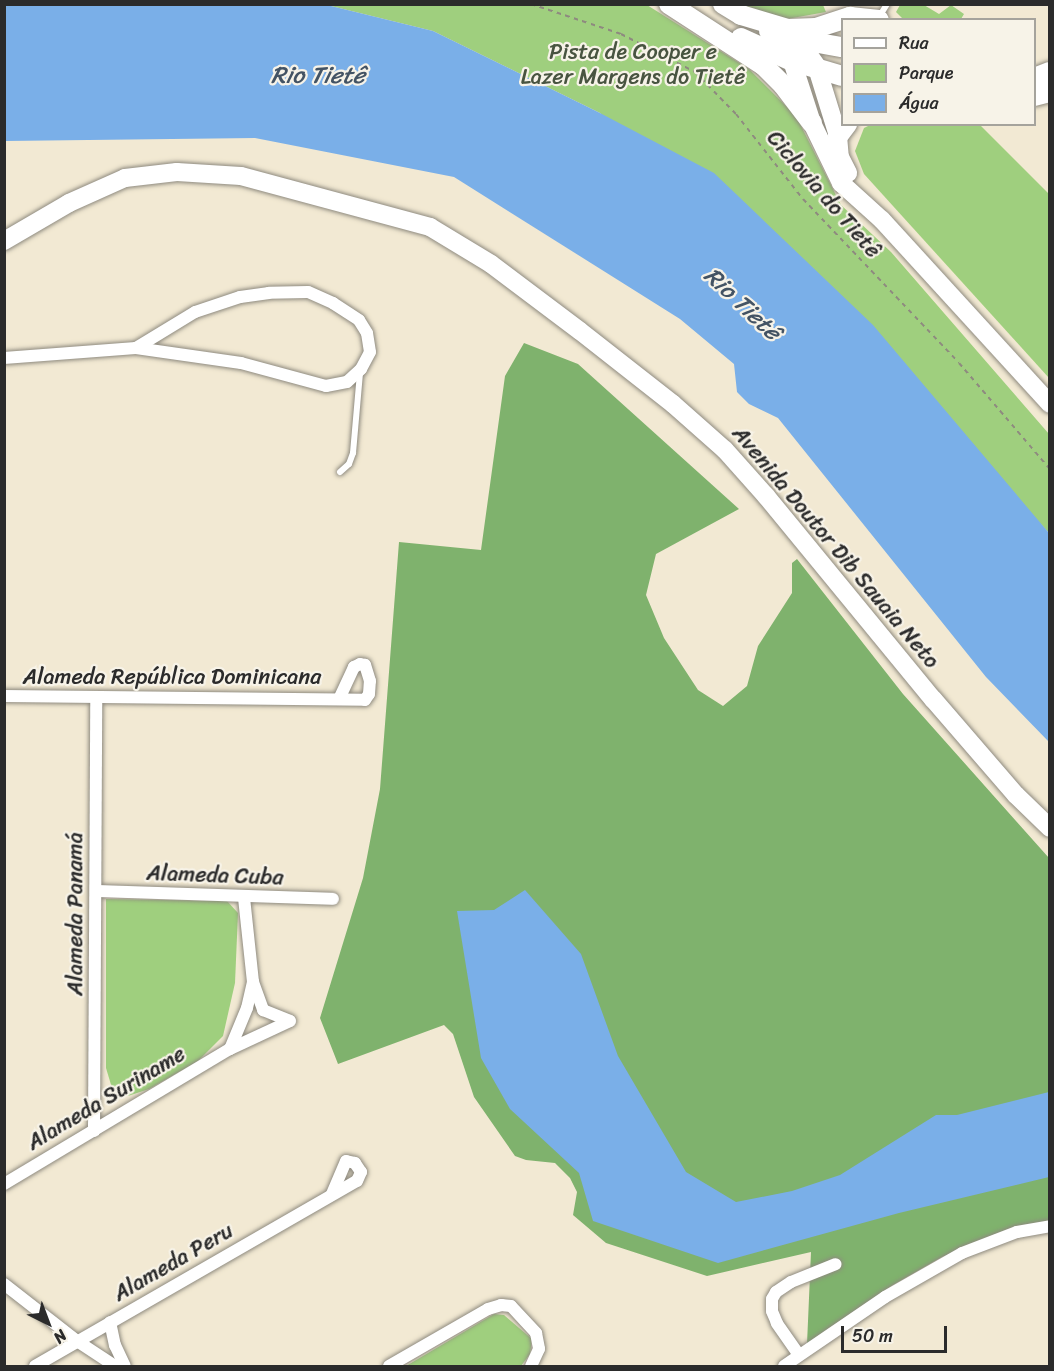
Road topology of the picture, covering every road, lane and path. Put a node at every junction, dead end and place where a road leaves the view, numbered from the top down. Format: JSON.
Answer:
{"nodes":[{"id":1,"x":531,"y":4,"type":"edge"},
{"id":2,"x":669,"y":4,"type":"edge"},
{"id":3,"x":678,"y":4,"type":"edge"},
{"id":4,"x":723,"y":4,"type":"edge"},
{"id":5,"x":886,"y":4,"type":"edge"},
{"id":6,"x":741,"y":15,"type":"junction"},
{"id":7,"x":847,"y":18,"type":"edge"},
{"id":8,"x":864,"y":18,"type":"edge"},
{"id":9,"x":879,"y":18,"type":"edge"},
{"id":10,"x":841,"y":20,"type":"edge"},
{"id":11,"x":841,"y":46,"type":"edge"},
{"id":12,"x":796,"y":54,"type":"junction"},
{"id":13,"x":817,"y":68,"type":"junction"},
{"id":14,"x":1050,"y":72,"type":"edge"},
{"id":15,"x":841,"y":75,"type":"edge"},
{"id":16,"x":1036,"y":78,"type":"edge"},
{"id":17,"x":812,"y":123,"type":"junction"},
{"id":18,"x":841,"y":125,"type":"edge"},
{"id":19,"x":843,"y":130,"type":"edge"},
{"id":20,"x":870,"y":207,"type":"junction"},
{"id":21,"x":4,"y":241,"type":"edge"},
{"id":22,"x":136,"y":348,"type":"junction"},
{"id":23,"x":4,"y":358,"type":"edge"},
{"id":24,"x":361,"y":369,"type":"junction"},
{"id":25,"x":1050,"y":404,"type":"edge"},
{"id":26,"x":1050,"y":469,"type":"edge"},
{"id":27,"x":340,"y":472,"type":"dead end"},
{"id":28,"x":4,"y":696,"type":"edge"},
{"id":29,"x":96,"y":698,"type":"junction"},
{"id":30,"x":339,"y":699,"type":"dead end"},
{"id":31,"x":1050,"y":828,"type":"edge"},
{"id":32,"x":96,"y":891,"type":"junction"},
{"id":33,"x":244,"y":898,"type":"junction"},
{"id":34,"x":333,"y":899,"type":"dead end"},
{"id":35,"x":253,"y":982,"type":"junction"},
{"id":36,"x":230,"y":1049,"type":"junction"},
{"id":37,"x":94,"y":1131,"type":"junction"},
{"id":38,"x":4,"y":1184,"type":"edge"},
{"id":39,"x":332,"y":1194,"type":"dead end"},
{"id":40,"x":1050,"y":1226,"type":"edge"},
{"id":41,"x":836,"y":1264,"type":"dead end"},
{"id":42,"x":4,"y":1284,"type":"edge"},
{"id":43,"x":110,"y":1322,"type":"junction"},
{"id":44,"x":77,"y":1341,"type":"junction"},
{"id":45,"x":799,"y":1355,"type":"junction"},
{"id":46,"x":533,"y":1363,"type":"edge"},
{"id":47,"x":35,"y":1366,"type":"edge"},
{"id":48,"x":115,"y":1366,"type":"edge"},
{"id":49,"x":125,"y":1366,"type":"edge"},
{"id":50,"x":389,"y":1366,"type":"edge"},
{"id":51,"x":784,"y":1366,"type":"edge"}],
"edges":[{"from":1,"to":26,"type":"path","name":"Ciclovia do Tietê"},
{"from":2,"to":17,"type":"main road"},
{"from":3,"to":12,"type":"main road"},
{"from":4,"to":6,"type":"main road"},
{"from":5,"to":9,"type":"lane"},
{"from":6,"to":10,"type":"main road"},
{"from":6,"to":12,"type":"main road"},
{"from":7,"to":8,"type":"main road"},
{"from":11,"to":12,"type":"main road"},
{"from":12,"to":13,"type":"main road"},
{"from":12,"to":17,"type":"main road"},
{"from":13,"to":15,"type":"main road"},
{"from":13,"to":18,"type":"main road"},
{"from":14,"to":16,"type":"main road"},
{"from":17,"to":20,"type":"main road"},
{"from":19,"to":20,"type":"main road"},
{"from":20,"to":25,"type":"main road"},
{"from":21,"to":31,"type":"main road","name":"Avenida Doutor Dib Sauaia Neto"},
{"from":22,"to":23,"type":"street"},
{"from":22,"to":24,"type":"street"},
{"from":22,"to":24,"type":"street"},
{"from":24,"to":27,"type":"lane"},
{"from":28,"to":29,"type":"street","name":"Alameda República Dominicana"},
{"from":29,"to":30,"type":"street","name":"Alameda República Dominicana"},
{"from":29,"to":32,"type":"street","name":"Alameda Panamá"},
{"from":32,"to":33,"type":"street","name":"Alameda Cuba"},
{"from":32,"to":37,"type":"street","name":"Alameda Panamá"},
{"from":33,"to":34,"type":"street","name":"Alameda Cuba"},
{"from":33,"to":35,"type":"street"},
{"from":35,"to":36,"type":"street"},
{"from":35,"to":36,"type":"street","name":"Alameda Suriname"},
{"from":36,"to":37,"type":"street","name":"Alameda Suriname"},
{"from":37,"to":38,"type":"street","name":"Alameda Suriname"},
{"from":39,"to":43,"type":"street","name":"Alameda Peru"},
{"from":40,"to":45,"type":"street"},
{"from":41,"to":45,"type":"street"},
{"from":42,"to":44,"type":"street"},
{"from":43,"to":44,"type":"street","name":"Alameda Peru"},
{"from":43,"to":49,"type":"street"},
{"from":44,"to":47,"type":"street","name":"Alameda Peru"},
{"from":44,"to":48,"type":"street"},
{"from":45,"to":51,"type":"street"},
{"from":46,"to":50,"type":"street"}]}
